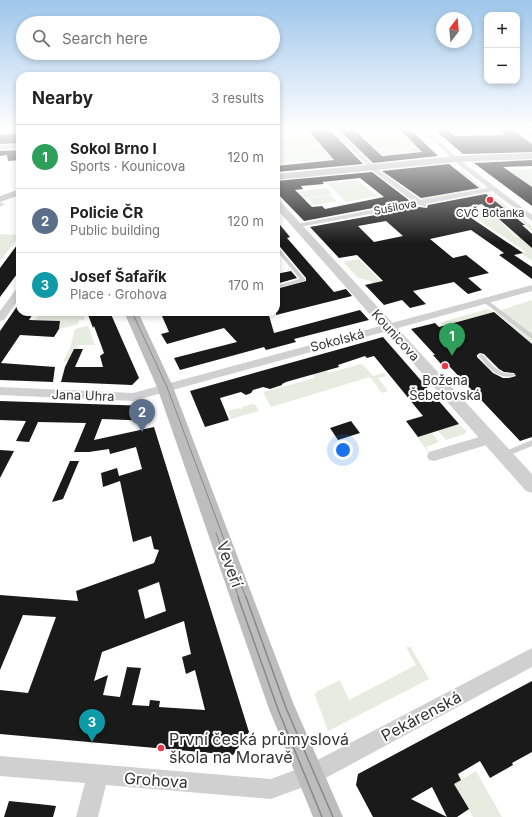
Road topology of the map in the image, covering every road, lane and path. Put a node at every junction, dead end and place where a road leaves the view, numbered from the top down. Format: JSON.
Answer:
{"nodes":[{"id":1,"x":370,"y":167,"type":"edge"},
{"id":2,"x":371,"y":167,"type":"edge"},
{"id":3,"x":466,"y":167,"type":"edge"},
{"id":4,"x":280,"y":176,"type":"edge"},
{"id":5,"x":494,"y":189,"type":"junction"},
{"id":6,"x":16,"y":194,"type":"edge"},
{"id":7,"x":0,"y":203,"type":"edge"},
{"id":8,"x":421,"y":204,"type":"junction"},
{"id":9,"x":15,"y":205,"type":"dead end"},
{"id":10,"x":280,"y":207,"type":"edge"},
{"id":11,"x":532,"y":218,"type":"edge"},
{"id":12,"x":297,"y":226,"type":"junction"},
{"id":13,"x":280,"y":253,"type":"edge"},
{"id":14,"x":280,"y":285,"type":"edge"},
{"id":15,"x":530,"y":285,"type":"edge"},
{"id":16,"x":16,"y":296,"type":"edge"},
{"id":17,"x":484,"y":300,"type":"junction"},
{"id":18,"x":132,"y":316,"type":"edge"},
{"id":19,"x":0,"y":318,"type":"edge"},
{"id":20,"x":388,"y":326,"type":"junction"},
{"id":21,"x":532,"y":337,"type":"edge"},
{"id":22,"x":481,"y":356,"type":"dead end"},
{"id":23,"x":512,"y":375,"type":"dead end"},
{"id":24,"x":165,"y":387,"type":"junction"},
{"id":25,"x":0,"y":391,"type":"edge"},
{"id":26,"x":489,"y":439,"type":"junction"},
{"id":27,"x":532,"y":443,"type":"edge"},
{"id":28,"x":503,"y":454,"type":"junction"},
{"id":29,"x":434,"y":456,"type":"dead end"},
{"id":30,"x":532,"y":486,"type":"edge"},
{"id":31,"x":532,"y":656,"type":"edge"},
{"id":32,"x":0,"y":766,"type":"edge"},
{"id":33,"x":98,"y":775,"type":"junction"},
{"id":34,"x":310,"y":776,"type":"junction"},
{"id":35,"x":87,"y":817,"type":"edge"},
{"id":36,"x":328,"y":817,"type":"edge"}],
"edges":[{"from":1,"to":4,"type":"main road"},
{"from":2,"to":8,"type":"street"},
{"from":3,"to":5,"type":"street"},
{"from":5,"to":8,"type":"street","name":"Sušilova"},
{"from":5,"to":11,"type":"street"},
{"from":6,"to":7,"type":"main road"},
{"from":7,"to":9,"type":"main road"},
{"from":8,"to":12,"type":"street","name":"Sušilova"},
{"from":10,"to":12,"type":"street","name":"Kounicova"},
{"from":12,"to":20,"type":"street","name":"Kounicova"},
{"from":13,"to":14,"type":"lane"},
{"from":15,"to":17,"type":"street","name":"Sokolská"},
{"from":16,"to":19,"type":"street"},
{"from":17,"to":20,"type":"street","name":"Sokolská"},
{"from":17,"to":21,"type":"lane"},
{"from":18,"to":24,"type":"main road","name":"Veveří"},
{"from":20,"to":24,"type":"street","name":"Sokolská"},
{"from":20,"to":26,"type":"street","name":"Kounicova"},
{"from":22,"to":23,"type":"lane"},
{"from":24,"to":25,"type":"street","name":"Jana Uhra"},
{"from":24,"to":34,"type":"main road","name":"Veveří"},
{"from":26,"to":28,"type":"street","name":"Kounicova"},
{"from":26,"to":29,"type":"street"},
{"from":27,"to":28,"type":"lane"},
{"from":28,"to":30,"type":"street","name":"Kounicova"},
{"from":31,"to":34,"type":"street","name":"Pekárenská"},
{"from":32,"to":33,"type":"street","name":"Grohova"},
{"from":33,"to":34,"type":"street","name":"Grohova"},
{"from":33,"to":35,"type":"street"},
{"from":34,"to":36,"type":"main road","name":"Veveří"}]}
